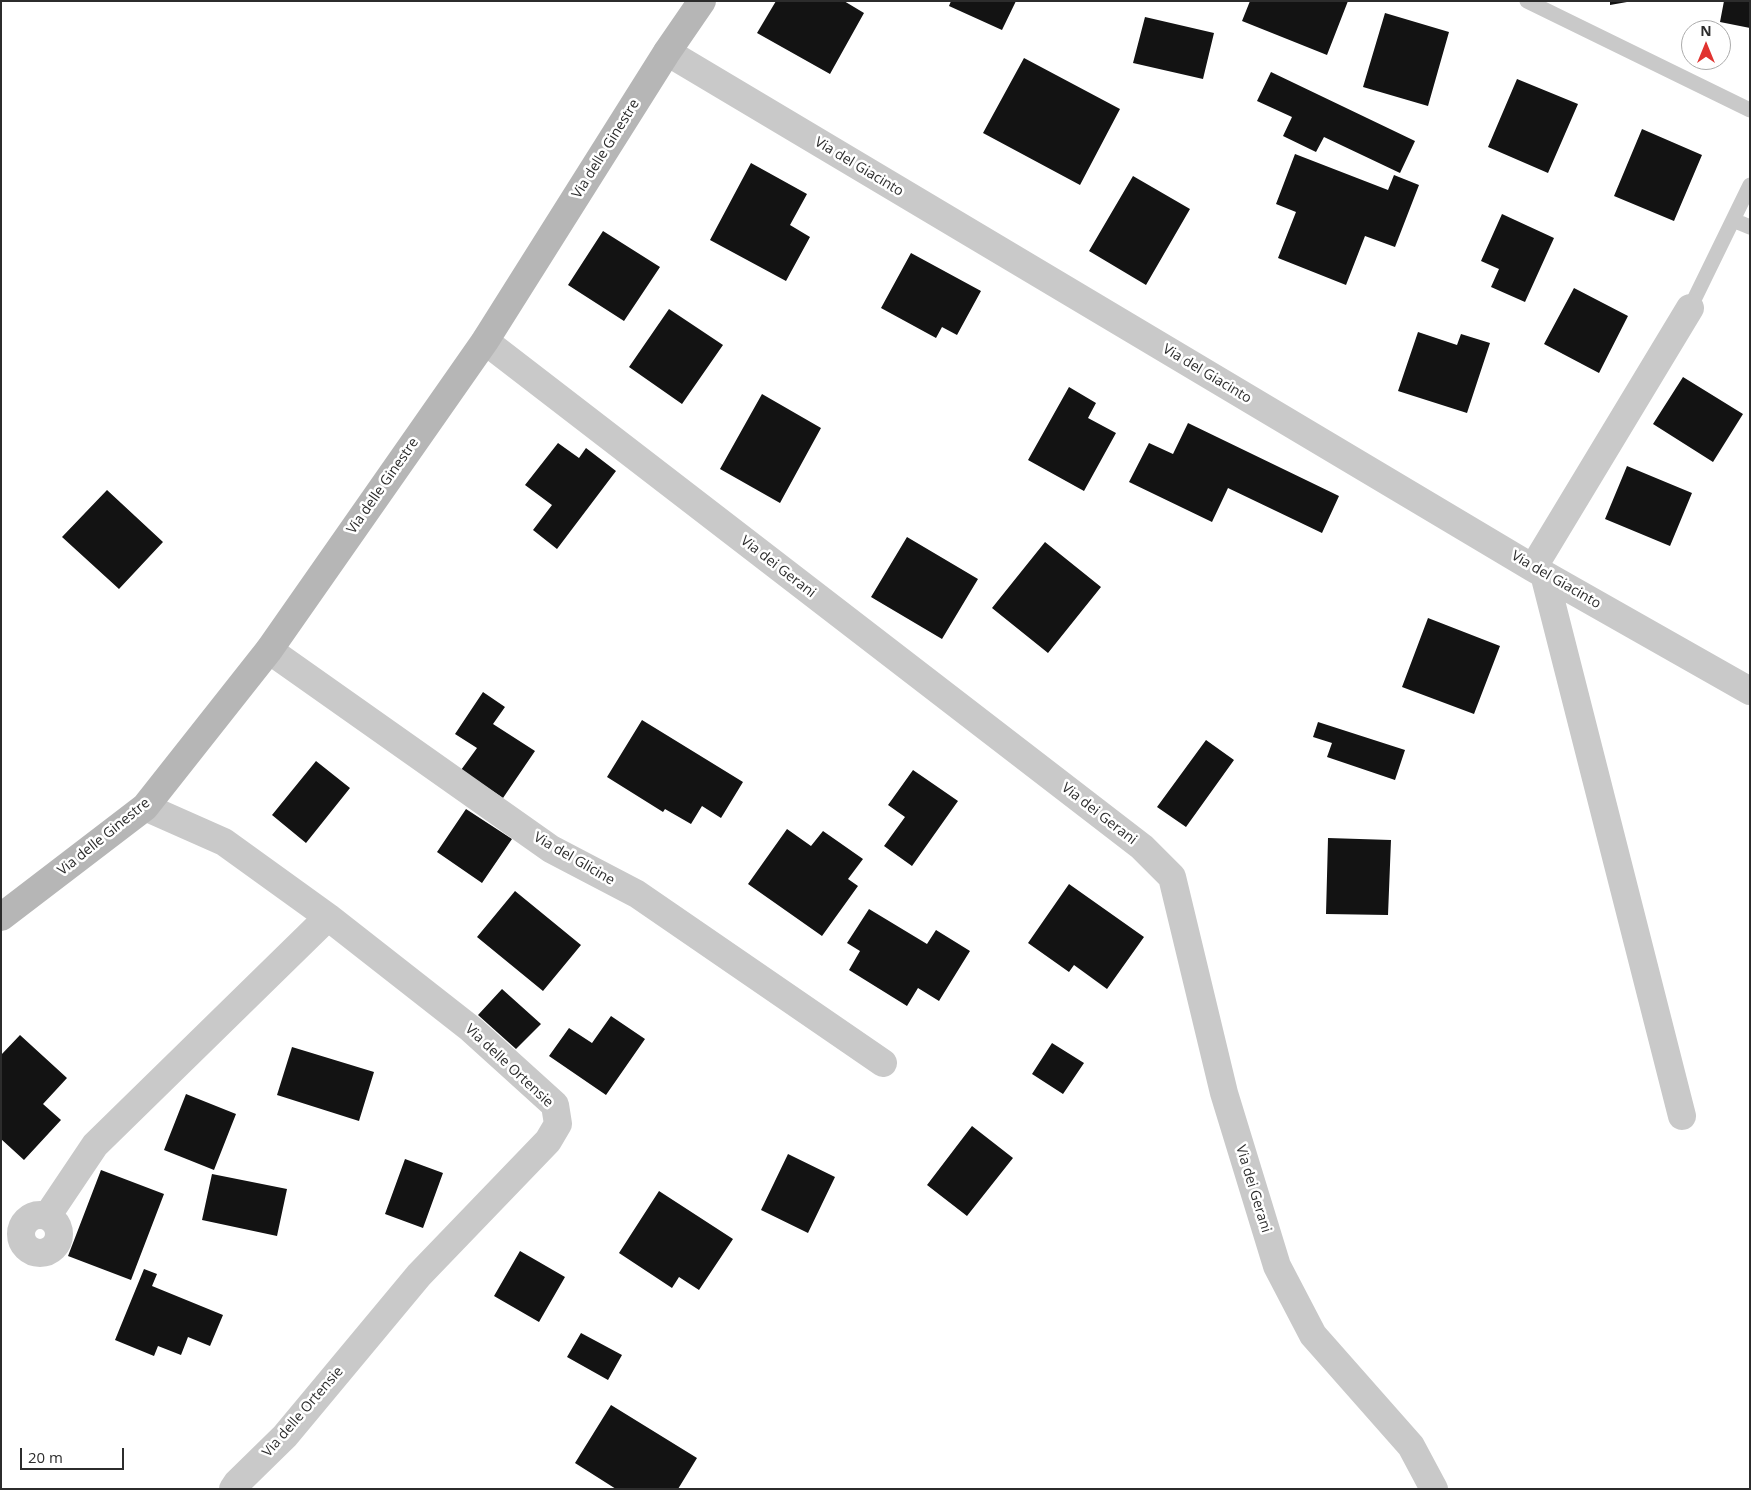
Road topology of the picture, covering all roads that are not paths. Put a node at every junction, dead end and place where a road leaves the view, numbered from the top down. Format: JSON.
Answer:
{"nodes":[{"id":1,"x":702,"y":1,"type":"edge"},
{"id":2,"x":1527,"y":1,"type":"edge"},
{"id":3,"x":667,"y":52,"type":"junction"},
{"id":4,"x":1750,"y":110,"type":"edge"},
{"id":5,"x":1750,"y":185,"type":"edge"},
{"id":6,"x":1733,"y":220,"type":"junction"},
{"id":7,"x":1750,"y":227,"type":"edge"},
{"id":8,"x":1690,"y":308,"type":"joint"},
{"id":9,"x":485,"y":341,"type":"junction"},
{"id":10,"x":1539,"y":571,"type":"junction"},
{"id":11,"x":269,"y":650,"type":"junction"},
{"id":12,"x":1750,"y":691,"type":"edge"},
{"id":13,"x":145,"y":807,"type":"junction"},
{"id":14,"x":1,"y":917,"type":"edge"},
{"id":15,"x":328,"y":917,"type":"junction"},
{"id":16,"x":883,"y":1063,"type":"dead end"},
{"id":17,"x":1682,"y":1116,"type":"dead end"},
{"id":18,"x":48,"y":1215,"type":"dead end"},
{"id":19,"x":233,"y":1489,"type":"edge"},
{"id":20,"x":1434,"y":1489,"type":"edge"}],
"edges":[{"from":1,"to":3,"type":"street","name":"Via delle Ginestre"},
{"from":2,"to":4,"type":"lane"},
{"from":3,"to":9,"type":"street","name":"Via delle Ginestre"},
{"from":3,"to":10,"type":"street","name":"Via del Giacinto"},
{"from":5,"to":6,"type":"lane"},
{"from":6,"to":7,"type":"lane"},
{"from":6,"to":8,"type":"lane"},
{"from":8,"to":10,"type":"street"},
{"from":9,"to":11,"type":"street","name":"Via delle Ginestre"},
{"from":9,"to":20,"type":"street","name":"Via dei Gerani"},
{"from":10,"to":12,"type":"street","name":"Via del Giacinto"},
{"from":10,"to":17,"type":"street"},
{"from":11,"to":13,"type":"street","name":"Via delle Ginestre"},
{"from":11,"to":16,"type":"street","name":"Via del Glicine"},
{"from":13,"to":14,"type":"street","name":"Via delle Ginestre"},
{"from":13,"to":15,"type":"street","name":"Via delle Ortensie"},
{"from":15,"to":18,"type":"street"},
{"from":15,"to":19,"type":"street","name":"Via delle Ortensie"}]}
